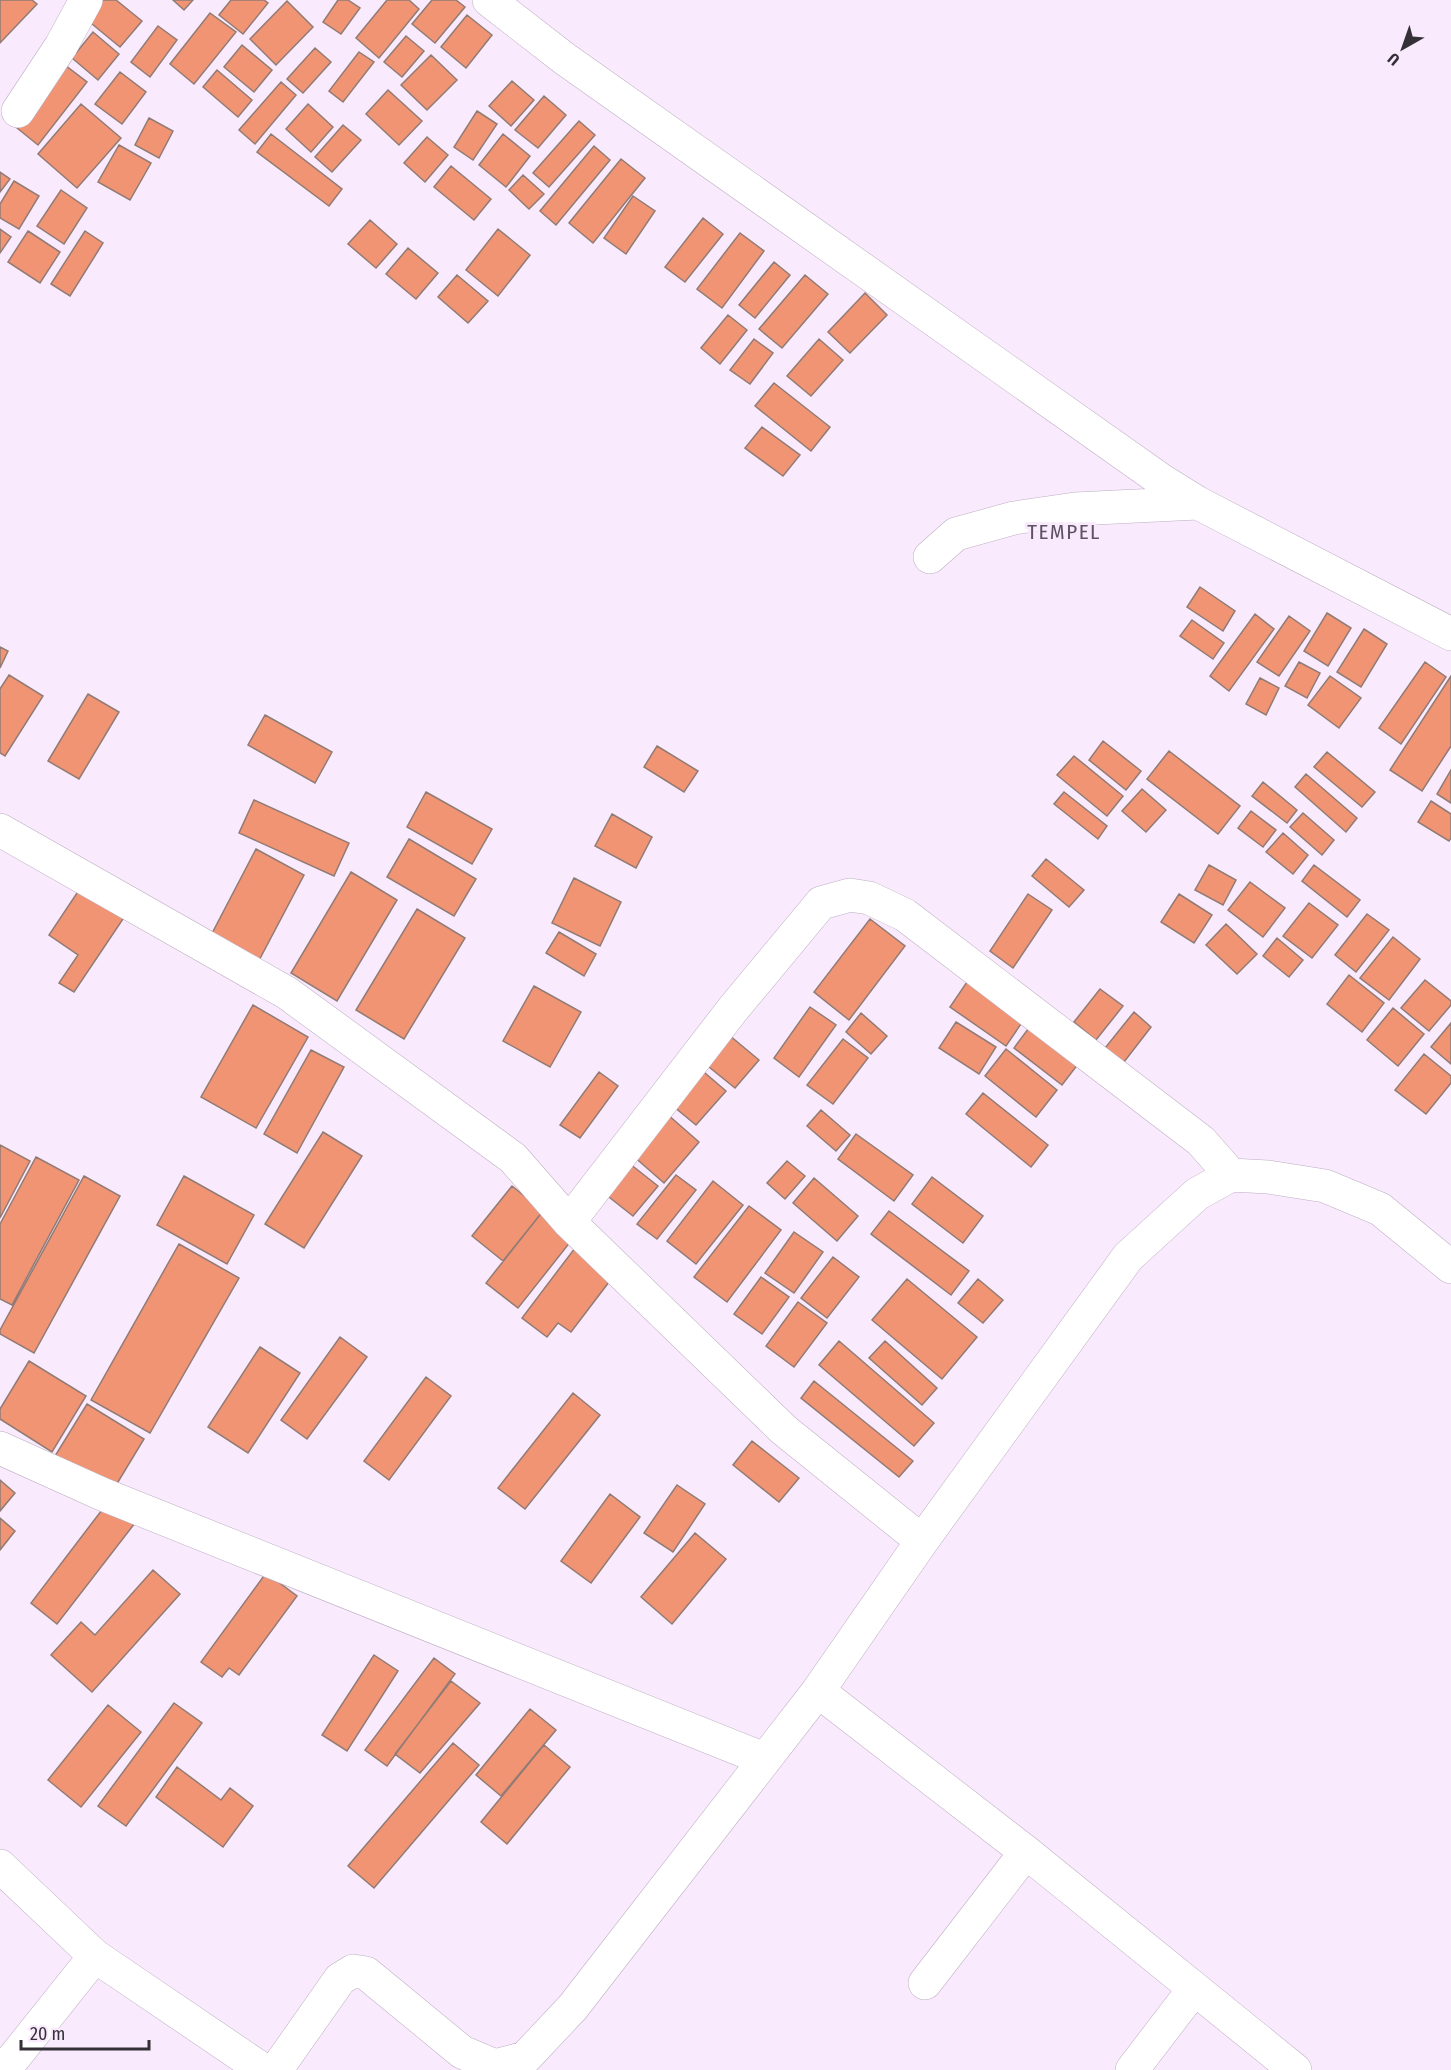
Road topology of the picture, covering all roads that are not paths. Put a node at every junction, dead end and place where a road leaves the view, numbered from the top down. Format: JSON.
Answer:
{"nodes":[{"id":1,"x":86,"y":0,"type":"edge"},
{"id":2,"x":489,"y":0,"type":"edge"},
{"id":3,"x":18,"y":111,"type":"dead end"},
{"id":4,"x":1198,"y":502,"type":"junction"},
{"id":5,"x":930,"y":557,"type":"dead end"},
{"id":6,"x":1451,"y":634,"type":"edge"},
{"id":7,"x":0,"y":830,"type":"edge"},
{"id":8,"x":1232,"y":1174,"type":"junction"},
{"id":9,"x":569,"y":1222,"type":"junction"},
{"id":10,"x":1451,"y":1267,"type":"edge"},
{"id":11,"x":0,"y":1448,"type":"edge"},
{"id":12,"x":922,"y":1541,"type":"junction"},
{"id":13,"x":818,"y":1691,"type":"junction"},
{"id":14,"x":764,"y":1759,"type":"junction"},
{"id":15,"x":1026,"y":1852,"type":"junction"},
{"id":16,"x":0,"y":1866,"type":"edge"},
{"id":17,"x":95,"y":1956,"type":"junction"},
{"id":18,"x":925,"y":1983,"type":"dead end"},
{"id":19,"x":1194,"y":1989,"type":"junction"},
{"id":20,"x":4,"y":2070,"type":"edge"},
{"id":21,"x":263,"y":2070,"type":"edge"},
{"id":22,"x":276,"y":2070,"type":"edge"},
{"id":23,"x":1132,"y":2070,"type":"edge"},
{"id":24,"x":1295,"y":2070,"type":"edge"}],
"edges":[{"from":1,"to":3,"type":"street"},
{"from":2,"to":4,"type":"street"},
{"from":4,"to":5,"type":"street"},
{"from":4,"to":6,"type":"street"},
{"from":7,"to":9,"type":"street"},
{"from":8,"to":9,"type":"street"},
{"from":8,"to":10,"type":"street"},
{"from":8,"to":12,"type":"street"},
{"from":9,"to":12,"type":"street"},
{"from":11,"to":14,"type":"street"},
{"from":12,"to":13,"type":"street"},
{"from":13,"to":14,"type":"street"},
{"from":13,"to":15,"type":"street"},
{"from":14,"to":22,"type":"street"},
{"from":15,"to":18,"type":"street"},
{"from":15,"to":19,"type":"street"},
{"from":16,"to":17,"type":"street"},
{"from":17,"to":20,"type":"street"},
{"from":17,"to":21,"type":"street"},
{"from":19,"to":23,"type":"street"},
{"from":19,"to":24,"type":"street"}]}
